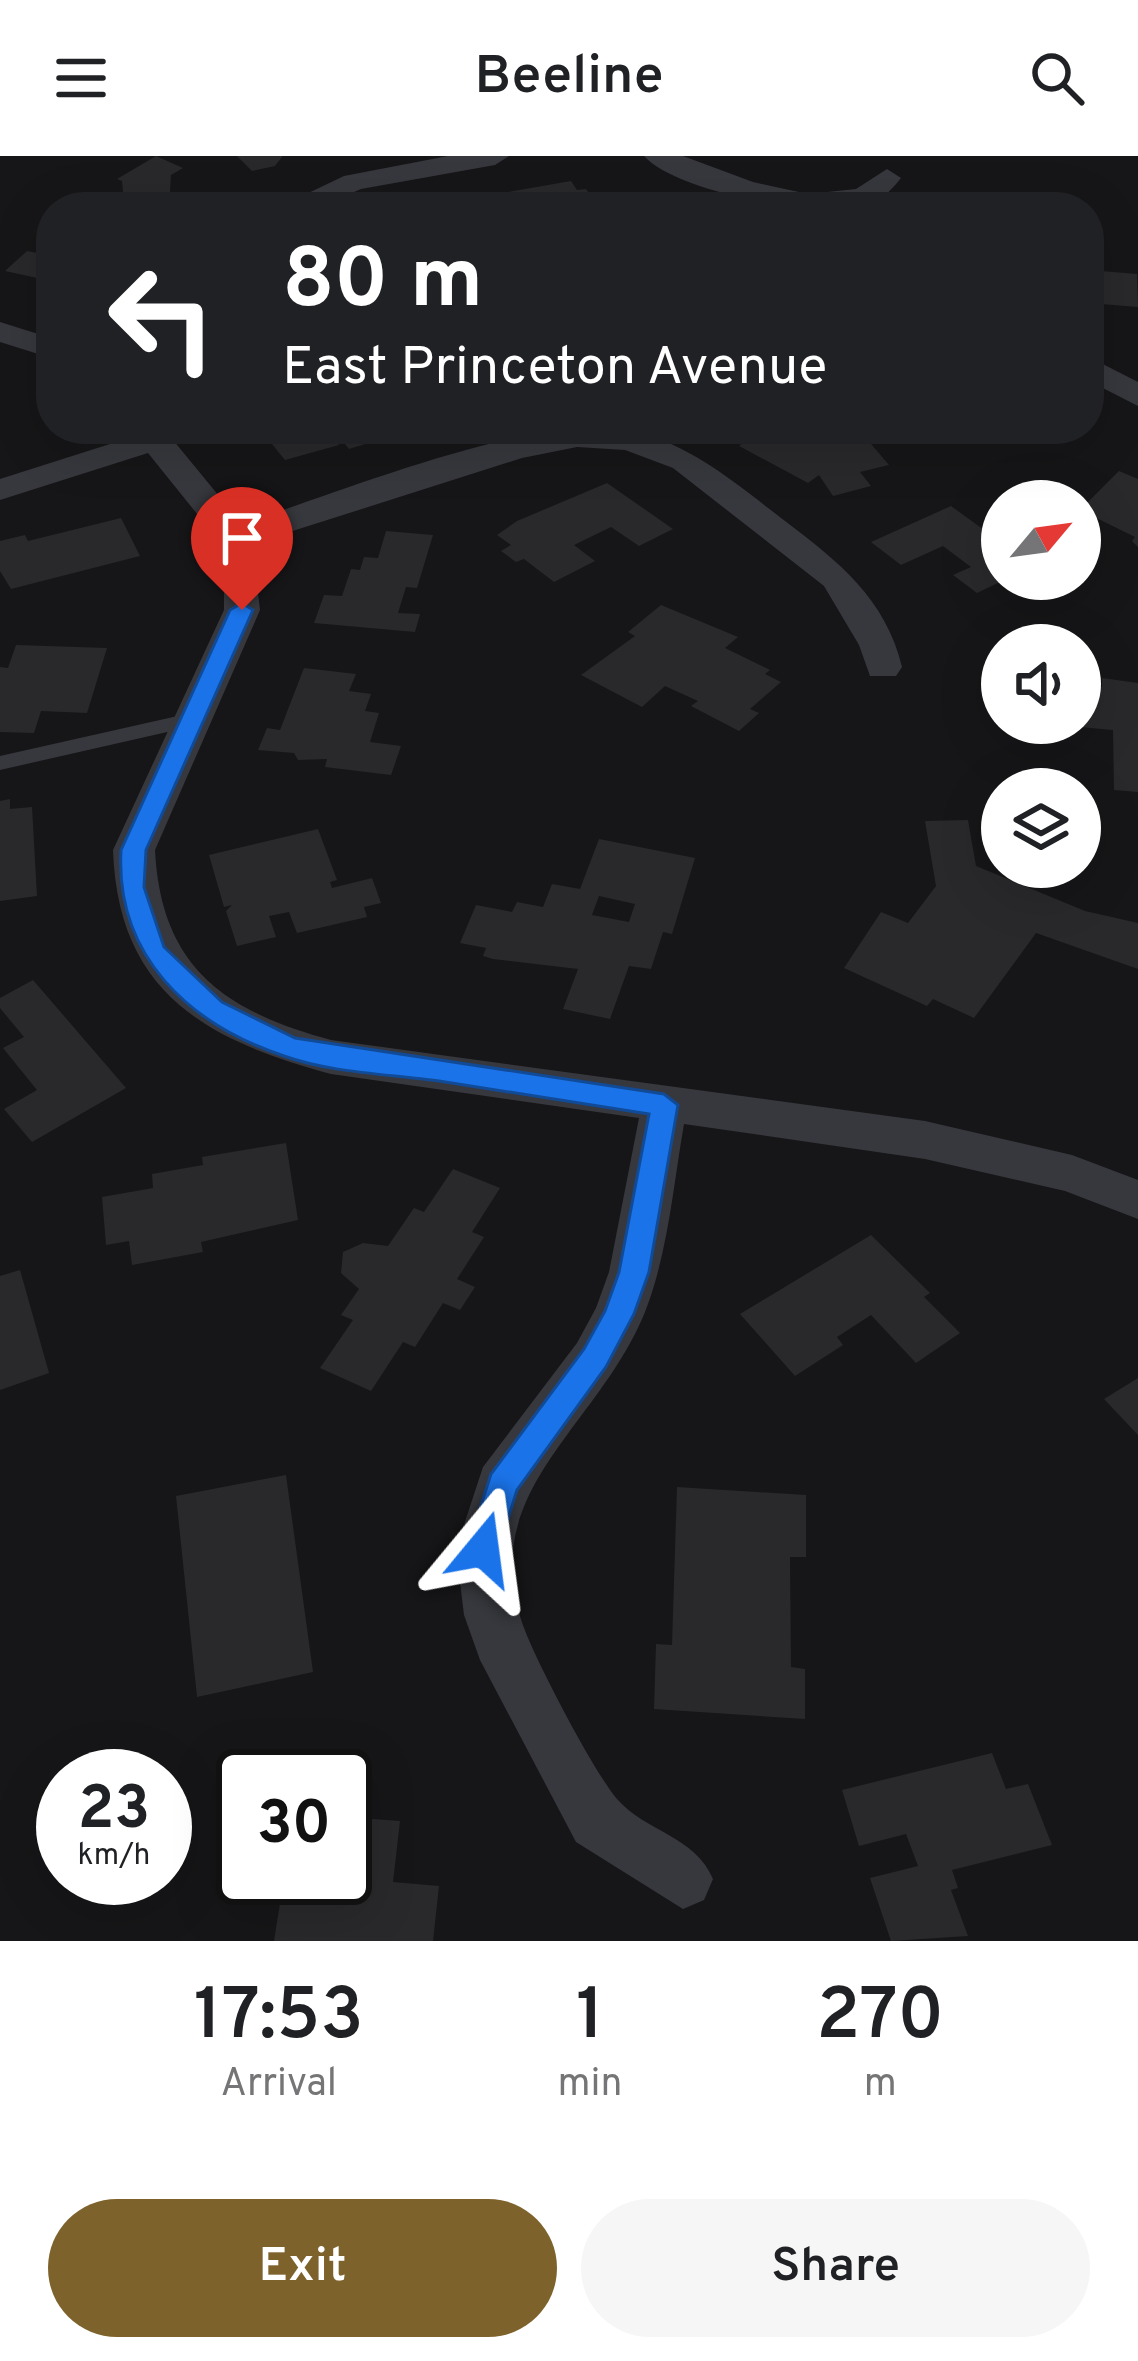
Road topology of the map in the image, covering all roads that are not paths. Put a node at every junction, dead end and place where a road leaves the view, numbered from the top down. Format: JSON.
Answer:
{"nodes":[{"id":1,"x":495,"y":156,"type":"edge"},
{"id":2,"x":658,"y":156,"type":"edge"},
{"id":3,"x":330,"y":192,"type":"edge"},
{"id":4,"x":764,"y":192,"type":"edge"},
{"id":5,"x":0,"y":332,"type":"edge"},
{"id":6,"x":36,"y":344,"type":"edge"},
{"id":7,"x":1104,"y":376,"type":"edge"},
{"id":8,"x":1138,"y":396,"type":"edge"},
{"id":9,"x":126,"y":444,"type":"edge"},
{"id":10,"x":158,"y":444,"type":"edge"},
{"id":11,"x":536,"y":444,"type":"edge"},
{"id":12,"x":640,"y":444,"type":"edge"},
{"id":13,"x":0,"y":490,"type":"edge"},
{"id":14,"x":236,"y":538,"type":"junction"},
{"id":15,"x":883,"y":667,"type":"dead end"},
{"id":16,"x":191,"y":720,"type":"junction"},
{"id":17,"x":0,"y":763,"type":"edge"},
{"id":18,"x":664,"y":1105,"type":"junction"},
{"id":19,"x":1138,"y":1201,"type":"edge"},
{"id":20,"x":683,"y":1879,"type":"dead end"}],
"edges":[{"from":1,"to":3,"type":"street"},
{"from":2,"to":4,"type":"street"},
{"from":5,"to":6,"type":"street"},
{"from":7,"to":8,"type":"street"},
{"from":9,"to":13,"type":"street"},
{"from":10,"to":14,"type":"street"},
{"from":11,"to":14,"type":"street"},
{"from":12,"to":15,"type":"street"},
{"from":14,"to":16,"type":"street"},
{"from":16,"to":17,"type":"lane"},
{"from":16,"to":18,"type":"street"},
{"from":18,"to":19,"type":"street"},
{"from":18,"to":20,"type":"street"}]}
